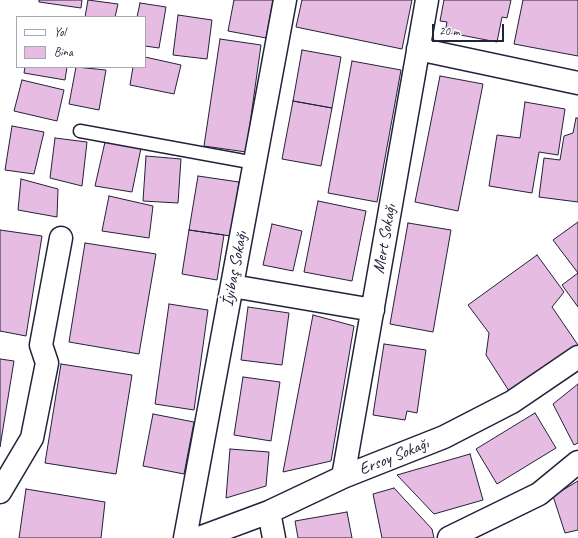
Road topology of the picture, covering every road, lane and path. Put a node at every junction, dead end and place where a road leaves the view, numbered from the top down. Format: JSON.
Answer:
{"nodes":[{"id":1,"x":285,"y":0,"type":"edge"},
{"id":2,"x":427,"y":0,"type":"edge"},
{"id":3,"x":418,"y":49,"type":"junction"},
{"id":4,"x":578,"y":83,"type":"edge"},
{"id":5,"x":80,"y":131,"type":"dead end"},
{"id":6,"x":255,"y":163,"type":"junction"},
{"id":7,"x":61,"y":238,"type":"dead end"},
{"id":8,"x":232,"y":286,"type":"junction"},
{"id":9,"x":373,"y":310,"type":"junction"},
{"id":10,"x":578,"y":357,"type":"edge"},
{"id":11,"x":578,"y":462,"type":"edge"},
{"id":12,"x":343,"y":477,"type":"junction"},
{"id":13,"x":0,"y":492,"type":"edge"},
{"id":14,"x":269,"y":512,"type":"junction"},
{"id":15,"x":185,"y":538,"type":"edge"},
{"id":16,"x":199,"y":538,"type":"edge"},
{"id":17,"x":274,"y":538,"type":"edge"},
{"id":18,"x":448,"y":538,"type":"edge"}],
"edges":[{"from":1,"to":6,"type":"street","name":"İyibaş Sokağı"},
{"from":2,"to":3,"type":"street","name":"Mert Sokağı"},
{"from":3,"to":4,"type":"street"},
{"from":3,"to":9,"type":"street","name":"Mert Sokağı"},
{"from":5,"to":6,"type":"lane"},
{"from":6,"to":8,"type":"street","name":"İyibaş Sokağı"},
{"from":7,"to":13,"type":"street"},
{"from":8,"to":9,"type":"street"},
{"from":8,"to":15,"type":"street","name":"İyibaş Sokağı"},
{"from":9,"to":12,"type":"street","name":"Mert Sokağı"},
{"from":10,"to":12,"type":"street","name":"Ersoy Sokağı"},
{"from":11,"to":18,"type":"street"},
{"from":12,"to":14,"type":"street","name":"Ersoy Sokağı"},
{"from":14,"to":16,"type":"street","name":"Ersoy Sokağı"},
{"from":14,"to":17,"type":"street"}]}
